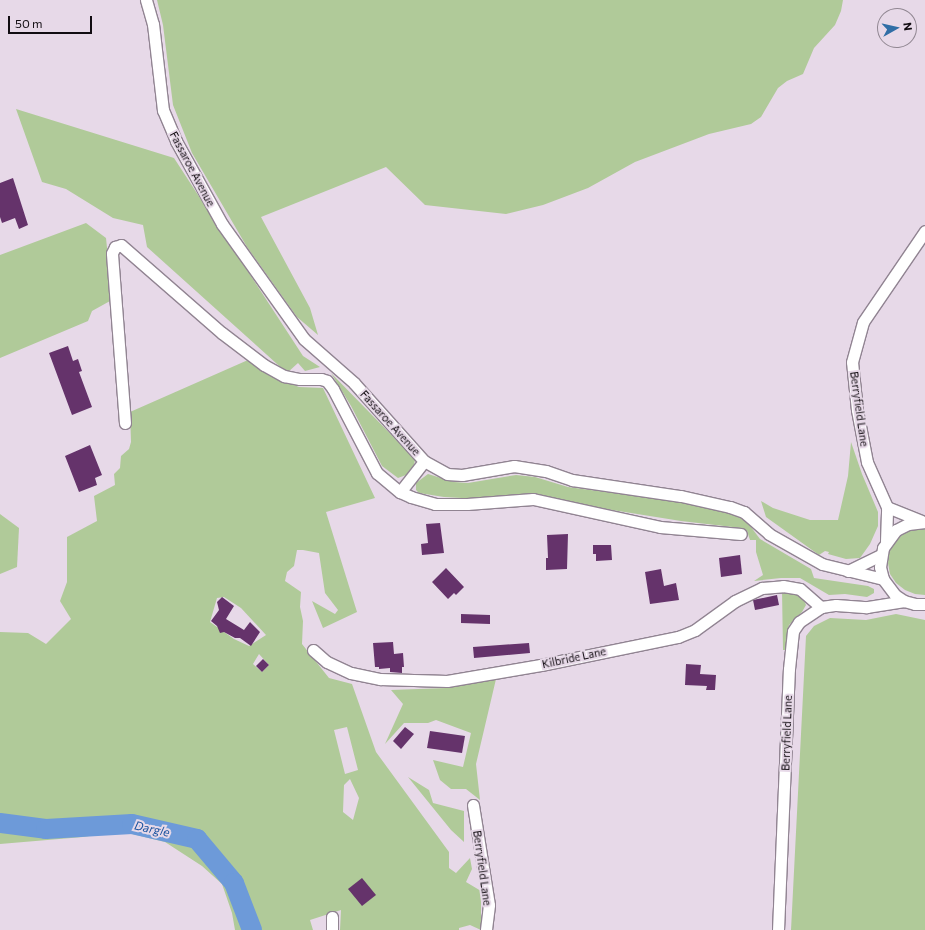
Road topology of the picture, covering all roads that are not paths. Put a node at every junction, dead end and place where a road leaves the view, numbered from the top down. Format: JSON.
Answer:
{"nodes":[{"id":1,"x":146,"y":0,"type":"edge"},
{"id":2,"x":925,"y":231,"type":"edge"},
{"id":3,"x":125,"y":423,"type":"dead end"},
{"id":4,"x":424,"y":461,"type":"junction"},
{"id":5,"x":400,"y":492,"type":"junction"},
{"id":6,"x":887,"y":507,"type":"junction"},
{"id":7,"x":923,"y":522,"type":"edge"},
{"id":8,"x":741,"y":534,"type":"dead end"},
{"id":9,"x":886,"y":541,"type":"junction"},
{"id":10,"x":881,"y":555,"type":"junction"},
{"id":11,"x":848,"y":571,"type":"junction"},
{"id":12,"x":885,"y":583,"type":"junction"},
{"id":13,"x":904,"y":601,"type":"junction"},
{"id":14,"x":925,"y":604,"type":"edge"},
{"id":15,"x":878,"y":605,"type":"junction"},
{"id":16,"x":821,"y":607,"type":"junction"},
{"id":17,"x":313,"y":650,"type":"dead end"},
{"id":18,"x":473,"y":805,"type":"dead end"},
{"id":19,"x":332,"y":917,"type":"dead end"},
{"id":20,"x":332,"y":930,"type":"edge"},
{"id":21,"x":486,"y":930,"type":"edge"},
{"id":22,"x":778,"y":930,"type":"edge"}],
"edges":[{"from":1,"to":4,"type":"street","name":"Fassaroe Avenue"},
{"from":2,"to":6,"type":"street","name":"Berryfield Lane"},
{"from":3,"to":5,"type":"street"},
{"from":4,"to":5,"type":"street"},
{"from":4,"to":11,"type":"street","name":"Fassaroe Avenue"},
{"from":5,"to":8,"type":"street"},
{"from":6,"to":7,"type":"street"},
{"from":6,"to":9,"type":"street","name":"Berryfield Lane"},
{"from":7,"to":9,"type":"street"},
{"from":9,"to":10,"type":"street"},
{"from":10,"to":11,"type":"street"},
{"from":10,"to":12,"type":"street"},
{"from":11,"to":12,"type":"street","name":"Fassaroe Avenue"},
{"from":12,"to":13,"type":"street"},
{"from":12,"to":15,"type":"street"},
{"from":13,"to":14,"type":"street"},
{"from":13,"to":15,"type":"street"},
{"from":15,"to":16,"type":"street"},
{"from":16,"to":17,"type":"street","name":"Kilbride Lane"},
{"from":16,"to":22,"type":"street","name":"Berryfield Lane"},
{"from":18,"to":21,"type":"street","name":"Berryfield Lane"},
{"from":19,"to":20,"type":"street"}]}
